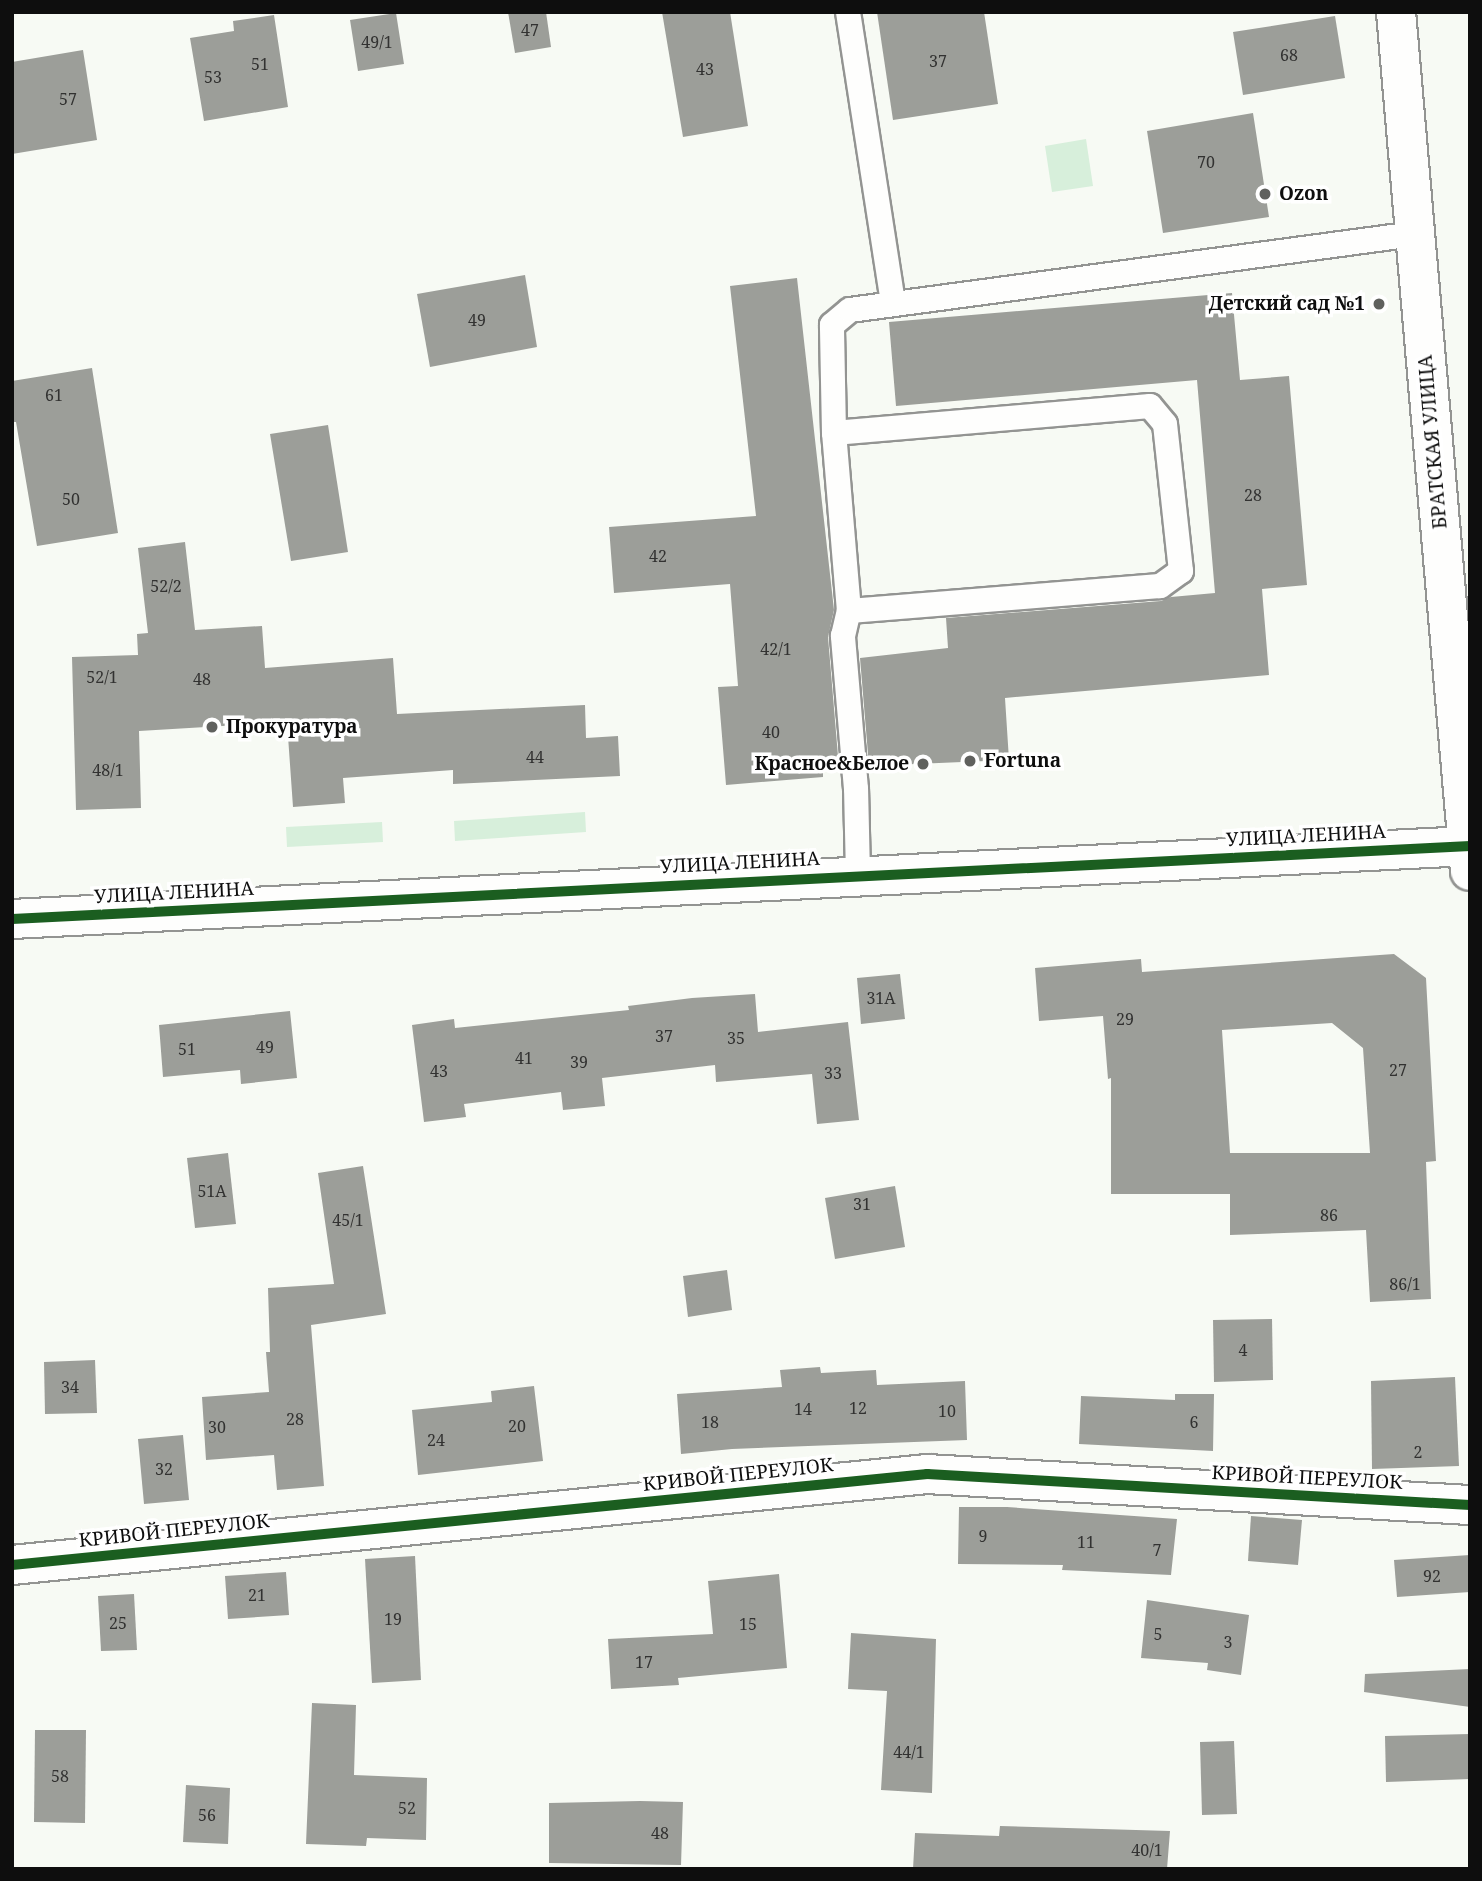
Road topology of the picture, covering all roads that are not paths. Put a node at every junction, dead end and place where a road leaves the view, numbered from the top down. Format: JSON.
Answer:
{"nodes":[{"id":1,"x":848,"y":12,"type":"edge"},
{"id":2,"x":1396,"y":12,"type":"edge"},
{"id":3,"x":1414,"y":234,"type":"junction"},
{"id":4,"x":893,"y":304,"type":"junction"},
{"id":5,"x":834,"y":433,"type":"junction"},
{"id":6,"x":849,"y":611,"type":"junction"},
{"id":7,"x":1469,"y":855,"type":"edge"},
{"id":8,"x":858,"y":874,"type":"junction"},
{"id":9,"x":12,"y":919,"type":"edge"},
{"id":10,"x":1470,"y":1505,"type":"edge"},
{"id":11,"x":12,"y":1565,"type":"edge"}],
"edges":[{"from":1,"to":4,"type":"lane"},
{"from":2,"to":3,"type":"street","name":"БРАТСКАЯ УЛИЦА"},
{"from":3,"to":4,"type":"lane"},
{"from":3,"to":7,"type":"street","name":"БРАТСКАЯ УЛИЦА"},
{"from":4,"to":5,"type":"lane"},
{"from":5,"to":6,"type":"lane"},
{"from":5,"to":6,"type":"lane"},
{"from":6,"to":8,"type":"lane"},
{"from":7,"to":8,"type":"street","name":"УЛИЦА ЛЕНИНА"},
{"from":8,"to":9,"type":"street","name":"УЛИЦА ЛЕНИНА"},
{"from":10,"to":11,"type":"street","name":"КРИВОЙ ПЕРЕУЛОК"}]}
